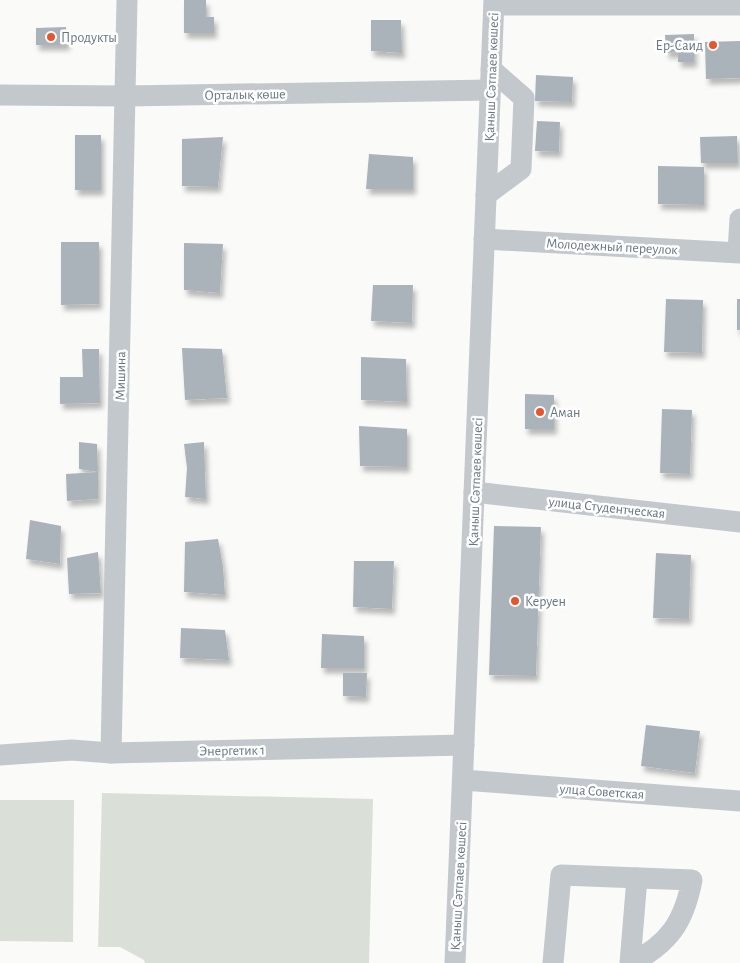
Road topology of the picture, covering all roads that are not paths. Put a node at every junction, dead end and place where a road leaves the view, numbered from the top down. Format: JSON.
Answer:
{"nodes":[{"id":1,"x":127,"y":0,"type":"edge"},
{"id":2,"x":494,"y":2,"type":"edge"},
{"id":3,"x":740,"y":5,"type":"edge"},
{"id":4,"x":491,"y":69,"type":"junction"},
{"id":5,"x":490,"y":90,"type":"junction"},
{"id":6,"x":0,"y":95,"type":"edge"},
{"id":7,"x":126,"y":96,"type":"junction"},
{"id":8,"x":486,"y":195,"type":"junction"},
{"id":9,"x":740,"y":219,"type":"edge"},
{"id":10,"x":484,"y":239,"type":"junction"},
{"id":11,"x":739,"y":253,"type":"edge"},
{"id":12,"x":474,"y":492,"type":"junction"},
{"id":13,"x":740,"y":522,"type":"edge"},
{"id":14,"x":464,"y":745,"type":"junction"},
{"id":15,"x":111,"y":752,"type":"junction"},
{"id":16,"x":0,"y":755,"type":"edge"},
{"id":17,"x":463,"y":780,"type":"junction"},
{"id":18,"x":740,"y":801,"type":"edge"},
{"id":19,"x":637,"y":878,"type":"junction"},
{"id":20,"x":455,"y":963,"type":"edge"},
{"id":21,"x":553,"y":963,"type":"edge"},
{"id":22,"x":630,"y":963,"type":"edge"}],
"edges":[{"from":1,"to":7,"type":"street","name":"Мишина"},
{"from":2,"to":3,"type":"street"},
{"from":2,"to":4,"type":"street","name":"Қаныш Сәтпаев көшесі"},
{"from":4,"to":5,"type":"street","name":"Қаныш Сәтпаев көшесі"},
{"from":4,"to":8,"type":"street"},
{"from":5,"to":7,"type":"street","name":"Орталық көше"},
{"from":5,"to":8,"type":"street","name":"Қаныш Сәтпаев көшесі"},
{"from":6,"to":7,"type":"street","name":"Орталық көше"},
{"from":7,"to":15,"type":"street","name":"Мишина"},
{"from":8,"to":10,"type":"street","name":"Қаныш Сәтпаев көшесі"},
{"from":9,"to":11,"type":"street"},
{"from":10,"to":11,"type":"street","name":"Молодежный переулок"},
{"from":10,"to":12,"type":"street","name":"Қаныш Сәтпаев көшесі"},
{"from":12,"to":13,"type":"street","name":"улица Студентческая"},
{"from":12,"to":14,"type":"street","name":"Қаныш Сәтпаев көшесі"},
{"from":14,"to":15,"type":"street","name":"Энергетик 1"},
{"from":14,"to":17,"type":"street","name":"Қаныш Сәтпаев көшесі"},
{"from":15,"to":16,"type":"street","name":"Энергетик 1"},
{"from":17,"to":18,"type":"street","name":"улца Советская"},
{"from":17,"to":20,"type":"street","name":"Қаныш Сәтпаев көшесі"},
{"from":19,"to":21,"type":"street"},
{"from":19,"to":22,"type":"street"},
{"from":19,"to":22,"type":"street"}]}
